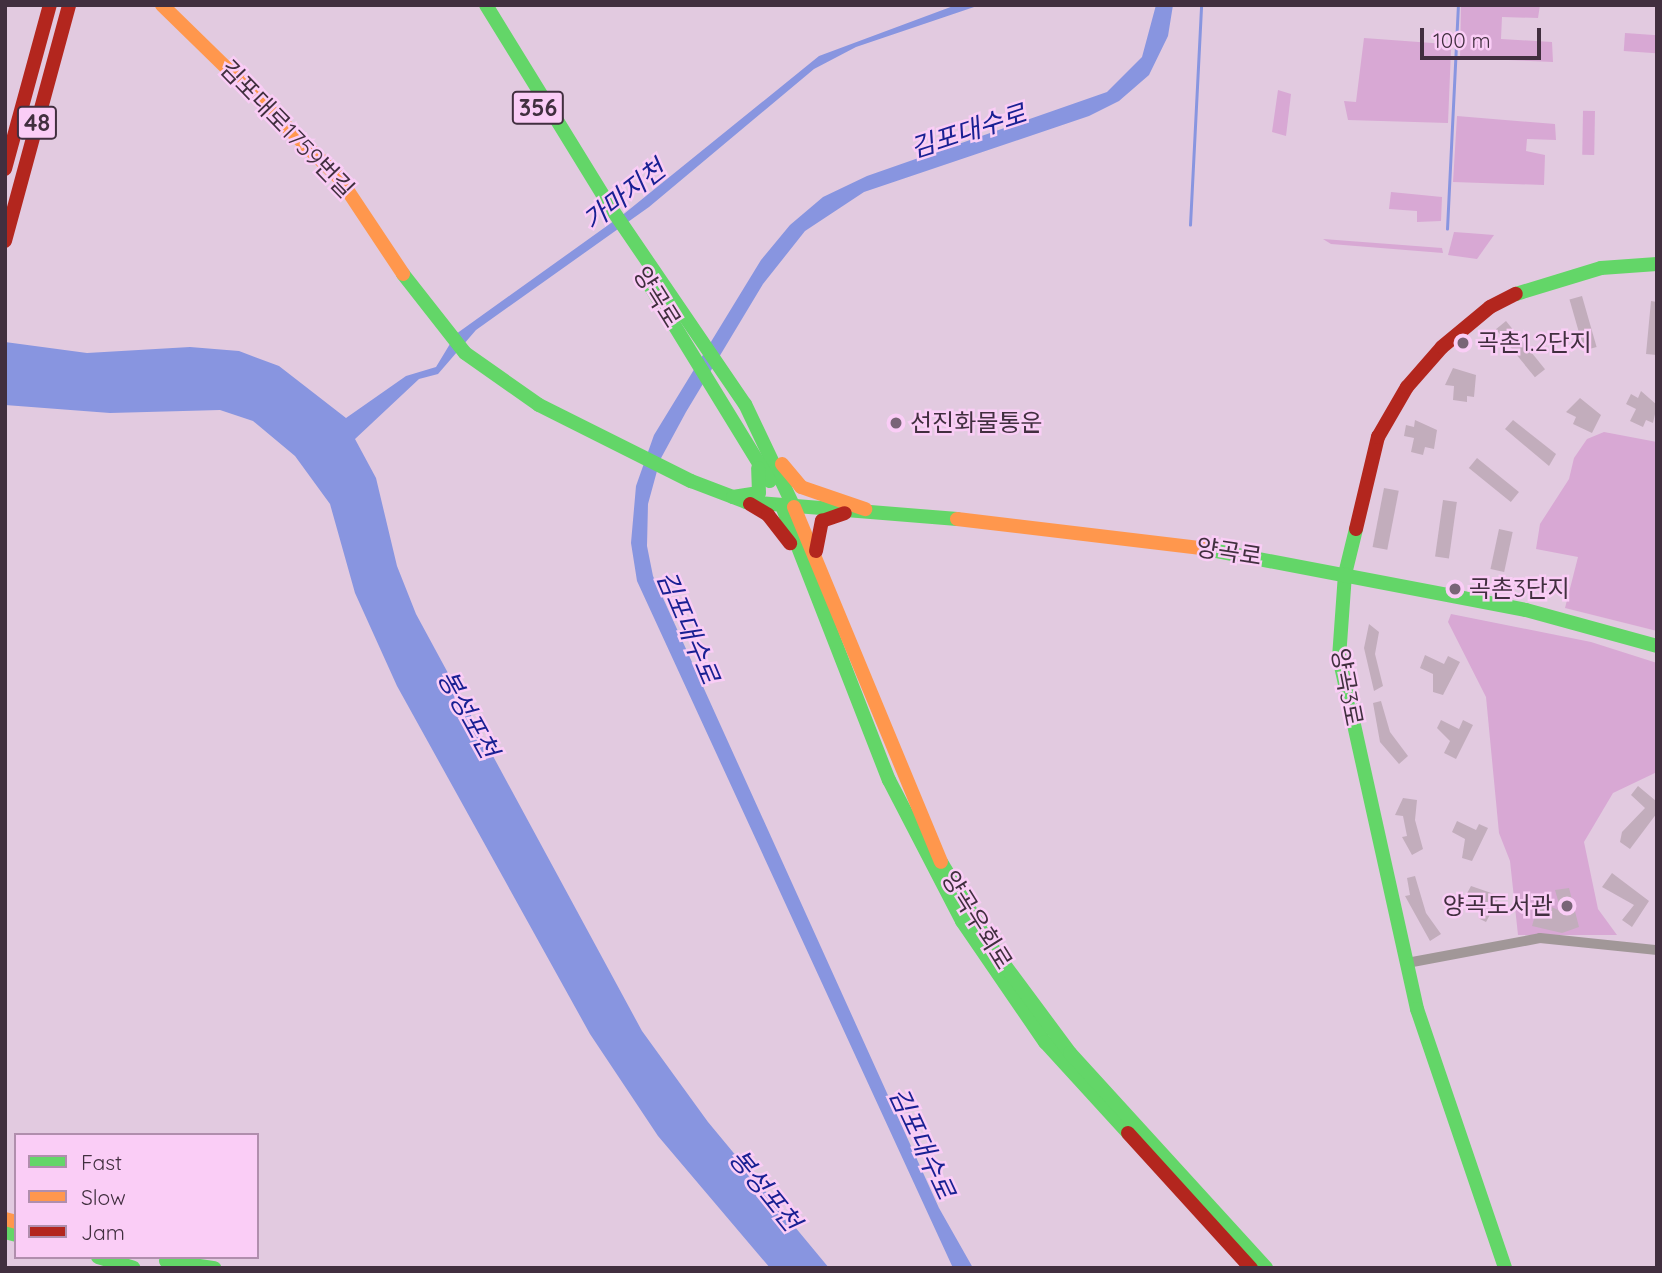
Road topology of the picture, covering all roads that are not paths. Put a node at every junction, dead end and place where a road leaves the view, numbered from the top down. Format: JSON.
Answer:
{"nodes":[{"id":1,"x":50,"y":5,"type":"edge"},
{"id":2,"x":69,"y":5,"type":"edge"},
{"id":3,"x":162,"y":5,"type":"edge"},
{"id":4,"x":475,"y":5,"type":"edge"},
{"id":5,"x":486,"y":5,"type":"edge"},
{"id":6,"x":26,"y":91,"type":"junction"},
{"id":7,"x":44,"y":96,"type":"junction"},
{"id":8,"x":5,"y":169,"type":"edge"},
{"id":9,"x":605,"y":207,"type":"junction"},
{"id":10,"x":626,"y":239,"type":"junction"},
{"id":11,"x":5,"y":241,"type":"edge"},
{"id":12,"x":1657,"y":264,"type":"edge"},
{"id":13,"x":745,"y":404,"type":"junction"},
{"id":14,"x":750,"y":441,"type":"junction"},
{"id":15,"x":740,"y":500,"type":"junction"},
{"id":16,"x":788,"y":507,"type":"junction"},
{"id":17,"x":864,"y":509,"type":"junction"},
{"id":18,"x":803,"y":563,"type":"junction"},
{"id":19,"x":1345,"y":574,"type":"junction"},
{"id":20,"x":824,"y":583,"type":"junction"},
{"id":21,"x":1657,"y":646,"type":"edge"},
{"id":22,"x":1657,"y":950,"type":"edge"},
{"id":23,"x":1407,"y":963,"type":"junction"},
{"id":24,"x":104,"y":1259,"type":"edge"},
{"id":25,"x":159,"y":1259,"type":"edge"},
{"id":26,"x":133,"y":1268,"type":"edge"},
{"id":27,"x":183,"y":1268,"type":"edge"},
{"id":28,"x":195,"y":1268,"type":"edge"},
{"id":29,"x":214,"y":1268,"type":"edge"},
{"id":30,"x":1251,"y":1268,"type":"edge"},
{"id":31,"x":1266,"y":1268,"type":"edge"},
{"id":32,"x":1505,"y":1268,"type":"edge"}],
"edges":[{"from":1,"to":6,"type":"main road","number":"48"},
{"from":2,"to":7,"type":"main road","number":"48"},
{"from":3,"to":15,"type":"main road","name":"김포대로1759번길"},
{"from":4,"to":9,"type":"main road","number":"356"},
{"from":5,"to":9,"type":"main road","number":"356"},
{"from":6,"to":7,"type":"main road"},
{"from":6,"to":8,"type":"main road","number":"48"},
{"from":7,"to":11,"type":"main road","number":"48"},
{"from":9,"to":10,"type":"main road","number":"356"},
{"from":10,"to":13,"type":"main road","name":"양곡로","number":"356"},
{"from":10,"to":14,"type":"main road","name":"양곡로","number":"356"},
{"from":12,"to":19,"type":"main road","name":"양곡3로"},
{"from":13,"to":16,"type":"main road","number":"356"},
{"from":13,"to":17,"type":"main road"},
{"from":14,"to":15,"type":"main road"},
{"from":14,"to":16,"type":"main road","number":"356"},
{"from":15,"to":16,"type":"main road"},
{"from":15,"to":18,"type":"main road"},
{"from":16,"to":17,"type":"main road","name":"양곡로"},
{"from":16,"to":18,"type":"main road","name":"양곡우회로"},
{"from":16,"to":20,"type":"main road","name":"양곡우회로"},
{"from":17,"to":19,"type":"main road","name":"양곡로"},
{"from":17,"to":20,"type":"main road"},
{"from":18,"to":30,"type":"main road","name":"양곡우회로"},
{"from":19,"to":21,"type":"main road","name":"양곡로"},
{"from":19,"to":23,"type":"main road","name":"양곡3로"},
{"from":20,"to":31,"type":"main road","name":"양곡우회로"},
{"from":22,"to":23,"type":"street"},
{"from":23,"to":32,"type":"main road","name":"양곡3로"},
{"from":24,"to":26,"type":"main road"},
{"from":25,"to":27,"type":"main road"},
{"from":25,"to":28,"type":"main road"},
{"from":25,"to":29,"type":"main road"}]}
